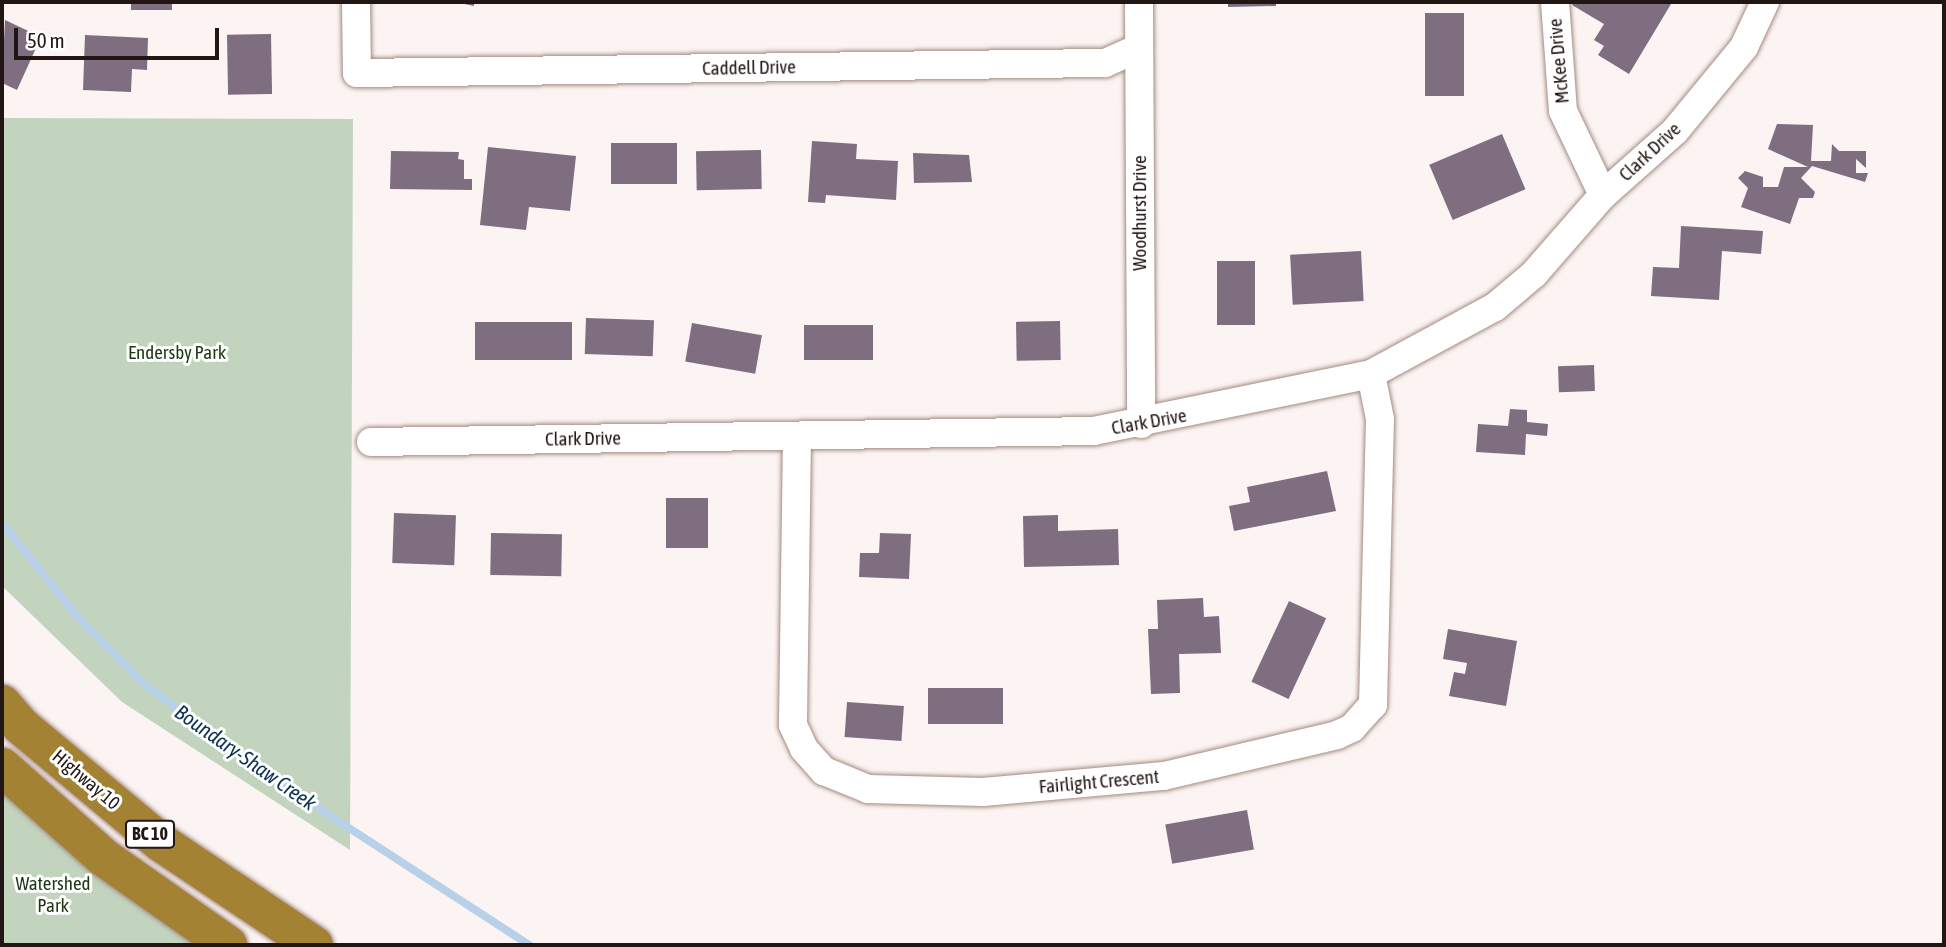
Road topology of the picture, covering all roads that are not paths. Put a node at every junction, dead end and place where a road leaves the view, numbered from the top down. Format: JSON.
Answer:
{"nodes":[{"id":1,"x":356,"y":2,"type":"edge"},
{"id":2,"x":1139,"y":2,"type":"edge"},
{"id":3,"x":1555,"y":2,"type":"edge"},
{"id":4,"x":1765,"y":2,"type":"edge"},
{"id":5,"x":1139,"y":48,"type":"junction"},
{"id":6,"x":1603,"y":195,"type":"junction"},
{"id":7,"x":1371,"y":374,"type":"junction"},
{"id":8,"x":1141,"y":424,"type":"junction"},
{"id":9,"x":797,"y":436,"type":"junction"},
{"id":10,"x":371,"y":442,"type":"dead end"},
{"id":11,"x":2,"y":704,"type":"edge"},
{"id":12,"x":2,"y":767,"type":"edge"},
{"id":13,"x":228,"y":945,"type":"edge"},
{"id":14,"x":314,"y":945,"type":"edge"}],
"edges":[{"from":1,"to":5,"type":"street","name":"Caddell Drive"},
{"from":2,"to":5,"type":"street","name":"Woodhurst Drive"},
{"from":3,"to":6,"type":"street","name":"McKee Drive"},
{"from":4,"to":6,"type":"street","name":"Clark Drive"},
{"from":5,"to":8,"type":"street","name":"Woodhurst Drive"},
{"from":6,"to":7,"type":"street","name":"Clark Drive"},
{"from":7,"to":8,"type":"street","name":"Clark Drive"},
{"from":7,"to":9,"type":"street","name":"Fairlight Crescent"},
{"from":8,"to":9,"type":"street","name":"Clark Drive"},
{"from":9,"to":10,"type":"street","name":"Clark Drive"},
{"from":11,"to":14,"type":"highway","name":"Highway 10","number":"BC 10"},
{"from":12,"to":13,"type":"highway","number":"BC 10"}]}
